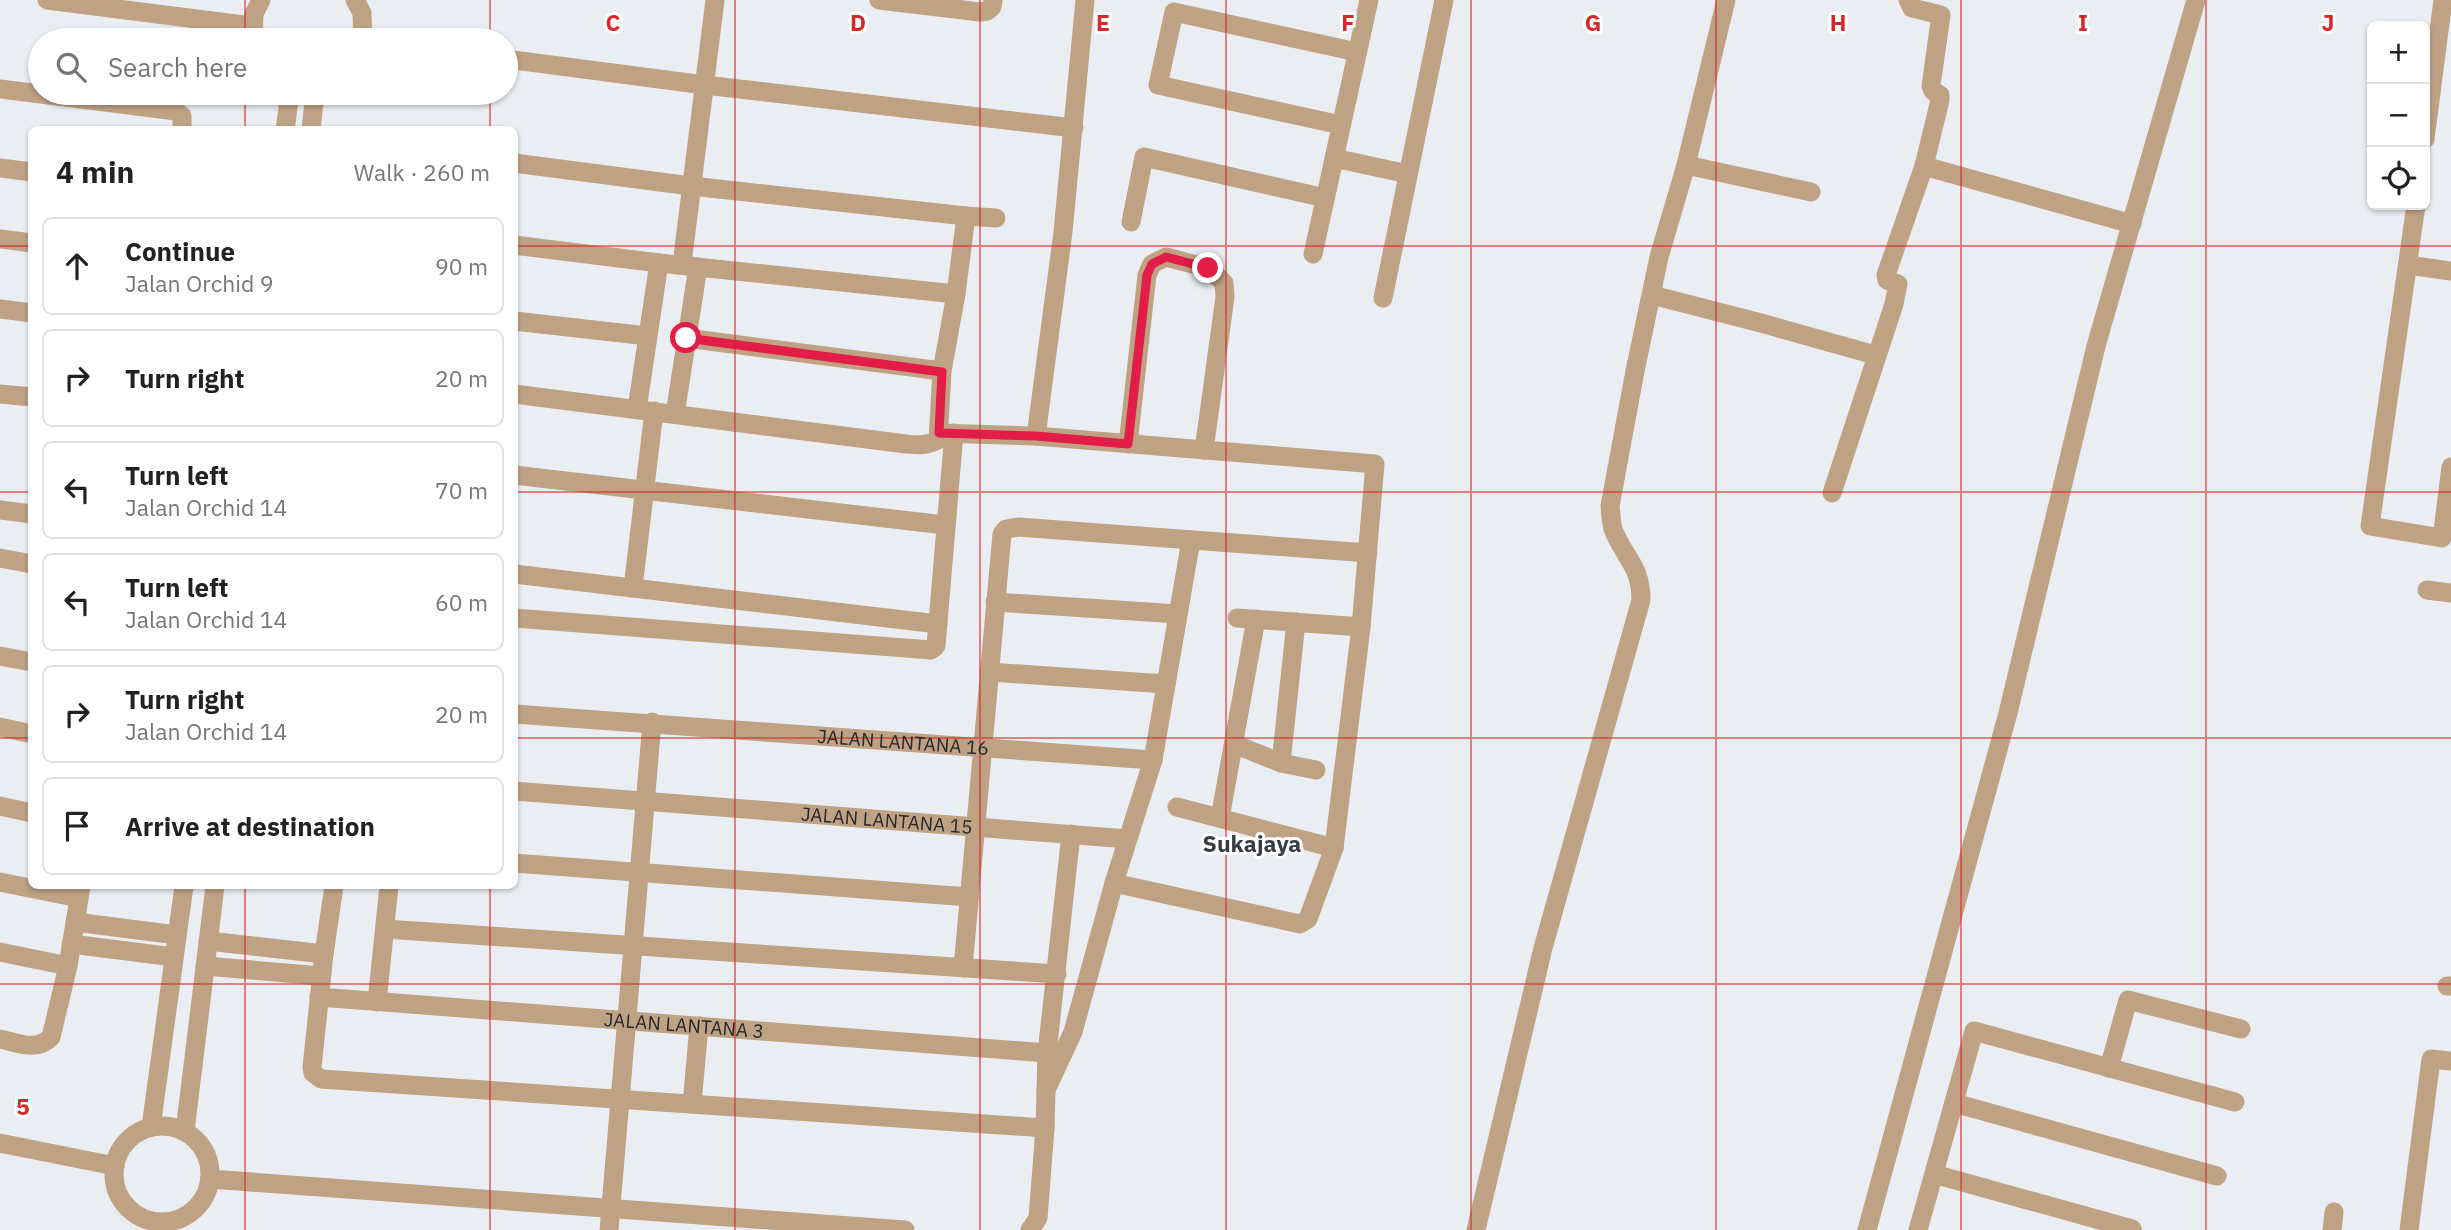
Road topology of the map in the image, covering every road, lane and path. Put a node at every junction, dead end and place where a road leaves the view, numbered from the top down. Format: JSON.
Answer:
{"nodes":[{"id":1,"x":47,"y":0,"type":"edge"},
{"id":2,"x":261,"y":0,"type":"edge"},
{"id":3,"x":355,"y":0,"type":"edge"},
{"id":4,"x":715,"y":0,"type":"edge"},
{"id":5,"x":879,"y":0,"type":"edge"},
{"id":6,"x":993,"y":0,"type":"edge"},
{"id":7,"x":1085,"y":0,"type":"edge"},
{"id":8,"x":1369,"y":0,"type":"edge"},
{"id":9,"x":1444,"y":0,"type":"edge"},
{"id":10,"x":1726,"y":0,"type":"edge"},
{"id":11,"x":1909,"y":0,"type":"edge"},
{"id":12,"x":2196,"y":0,"type":"edge"},
{"id":13,"x":2443,"y":0,"type":"edge"},
{"id":14,"x":222,"y":28,"type":"edge"},
{"id":15,"x":253,"y":28,"type":"edge"},
{"id":16,"x":364,"y":28,"type":"edge"},
{"id":17,"x":1357,"y":52,"type":"junction"},
{"id":18,"x":518,"y":61,"type":"edge"},
{"id":19,"x":705,"y":85,"type":"junction"},
{"id":20,"x":0,"y":89,"type":"edge"},
{"id":21,"x":28,"y":92,"type":"edge"},
{"id":22,"x":2430,"y":100,"type":"edge"},
{"id":23,"x":128,"y":105,"type":"edge"},
{"id":24,"x":288,"y":105,"type":"edge"},
{"id":25,"x":314,"y":105,"type":"edge"},
{"id":26,"x":1341,"y":125,"type":"junction"},
{"id":27,"x":182,"y":126,"type":"edge"},
{"id":28,"x":286,"y":126,"type":"edge"},
{"id":29,"x":311,"y":126,"type":"edge"},
{"id":30,"x":1074,"y":128,"type":"junction"},
{"id":31,"x":1334,"y":158,"type":"junction"},
{"id":32,"x":518,"y":164,"type":"edge"},
{"id":33,"x":1686,"y":165,"type":"junction"},
{"id":34,"x":1924,"y":166,"type":"junction"},
{"id":35,"x":0,"y":168,"type":"edge"},
{"id":36,"x":28,"y":172,"type":"edge"},
{"id":37,"x":1409,"y":174,"type":"junction"},
{"id":38,"x":691,"y":186,"type":"junction"},
{"id":39,"x":1811,"y":192,"type":"dead end"},
{"id":40,"x":1325,"y":198,"type":"junction"},
{"id":41,"x":2415,"y":210,"type":"edge"},
{"id":42,"x":966,"y":216,"type":"junction"},
{"id":43,"x":996,"y":219,"type":"dead end"},
{"id":44,"x":1131,"y":222,"type":"dead end"},
{"id":45,"x":2129,"y":224,"type":"junction"},
{"id":46,"x":0,"y":239,"type":"edge"},
{"id":47,"x":28,"y":242,"type":"edge"},
{"id":48,"x":518,"y":245,"type":"edge"},
{"id":49,"x":1313,"y":254,"type":"dead end"},
{"id":50,"x":659,"y":263,"type":"junction"},
{"id":51,"x":2408,"y":265,"type":"junction"},
{"id":52,"x":690,"y":266,"type":"junction"},
{"id":53,"x":2451,"y":271,"type":"edge"},
{"id":54,"x":956,"y":294,"type":"junction"},
{"id":55,"x":1652,"y":295,"type":"junction"},
{"id":56,"x":1383,"y":298,"type":"dead end"},
{"id":57,"x":0,"y":309,"type":"edge"},
{"id":58,"x":28,"y":312,"type":"edge"},
{"id":59,"x":518,"y":321,"type":"edge"},
{"id":60,"x":648,"y":336,"type":"junction"},
{"id":61,"x":686,"y":338,"type":"junction"},
{"id":62,"x":1875,"y":355,"type":"junction"},
{"id":63,"x":942,"y":372,"type":"junction"},
{"id":64,"x":0,"y":394,"type":"edge"},
{"id":65,"x":518,"y":394,"type":"edge"},
{"id":66,"x":28,"y":397,"type":"edge"},
{"id":67,"x":646,"y":410,"type":"junction"},
{"id":68,"x":675,"y":414,"type":"junction"},
{"id":69,"x":946,"y":433,"type":"junction"},
{"id":70,"x":1036,"y":436,"type":"junction"},
{"id":71,"x":1128,"y":444,"type":"junction"},
{"id":72,"x":1204,"y":450,"type":"junction"},
{"id":73,"x":2451,"y":467,"type":"edge"},
{"id":74,"x":518,"y":475,"type":"edge"},
{"id":75,"x":646,"y":491,"type":"junction"},
{"id":76,"x":1832,"y":493,"type":"dead end"},
{"id":77,"x":0,"y":510,"type":"edge"},
{"id":78,"x":28,"y":514,"type":"edge"},
{"id":79,"x":946,"y":525,"type":"junction"},
{"id":80,"x":1191,"y":540,"type":"junction"},
{"id":81,"x":1368,"y":553,"type":"junction"},
{"id":82,"x":0,"y":558,"type":"edge"},
{"id":83,"x":28,"y":563,"type":"edge"},
{"id":84,"x":518,"y":574,"type":"edge"},
{"id":85,"x":633,"y":588,"type":"junction"},
{"id":86,"x":2427,"y":590,"type":"dead end"},
{"id":87,"x":2451,"y":593,"type":"edge"},
{"id":88,"x":995,"y":602,"type":"junction"},
{"id":89,"x":1178,"y":614,"type":"junction"},
{"id":90,"x":518,"y":618,"type":"edge"},
{"id":91,"x":1296,"y":622,"type":"junction"},
{"id":92,"x":938,"y":624,"type":"junction"},
{"id":93,"x":1361,"y":627,"type":"junction"},
{"id":94,"x":0,"y":656,"type":"edge"},
{"id":95,"x":28,"y":661,"type":"edge"},
{"id":96,"x":989,"y":672,"type":"junction"},
{"id":97,"x":1166,"y":684,"type":"junction"},
{"id":98,"x":518,"y":713,"type":"edge"},
{"id":99,"x":652,"y":722,"type":"junction"},
{"id":100,"x":0,"y":727,"type":"edge"},
{"id":101,"x":28,"y":733,"type":"edge"},
{"id":102,"x":1234,"y":744,"type":"junction"},
{"id":103,"x":983,"y":748,"type":"junction"},
{"id":104,"x":1153,"y":761,"type":"junction"},
{"id":105,"x":1281,"y":763,"type":"junction"},
{"id":106,"x":1316,"y":770,"type":"dead end"},
{"id":107,"x":518,"y":791,"type":"edge"},
{"id":108,"x":646,"y":801,"type":"junction"},
{"id":109,"x":0,"y":806,"type":"edge"},
{"id":110,"x":1177,"y":807,"type":"dead end"},
{"id":111,"x":28,"y":812,"type":"edge"},
{"id":112,"x":1220,"y":818,"type":"junction"},
{"id":113,"x":976,"y":827,"type":"junction"},
{"id":114,"x":1071,"y":834,"type":"junction"},
{"id":115,"x":1128,"y":839,"type":"junction"},
{"id":116,"x":1335,"y":848,"type":"junction"},
{"id":117,"x":518,"y":863,"type":"edge"},
{"id":118,"x":639,"y":873,"type":"junction"},
{"id":119,"x":0,"y":882,"type":"edge"},
{"id":120,"x":1114,"y":883,"type":"junction"},
{"id":121,"x":28,"y":886,"type":"edge"},
{"id":122,"x":56,"y":889,"type":"edge"},
{"id":123,"x":184,"y":889,"type":"edge"},
{"id":124,"x":215,"y":889,"type":"edge"},
{"id":125,"x":334,"y":889,"type":"edge"},
{"id":126,"x":389,"y":889,"type":"edge"},
{"id":127,"x":80,"y":892,"type":"edge"},
{"id":128,"x":970,"y":897,"type":"junction"},
{"id":129,"x":75,"y":922,"type":"junction"},
{"id":130,"x":384,"y":929,"type":"junction"},
{"id":131,"x":177,"y":934,"type":"junction"},
{"id":132,"x":208,"y":941,"type":"junction"},
{"id":133,"x":71,"y":944,"type":"junction"},
{"id":134,"x":633,"y":946,"type":"junction"},
{"id":135,"x":0,"y":953,"type":"edge"},
{"id":136,"x":324,"y":954,"type":"junction"},
{"id":137,"x":174,"y":957,"type":"junction"},
{"id":138,"x":68,"y":966,"type":"junction"},
{"id":139,"x":205,"y":966,"type":"junction"},
{"id":140,"x":963,"y":968,"type":"junction"},
{"id":141,"x":1057,"y":974,"type":"junction"},
{"id":142,"x":321,"y":976,"type":"junction"},
{"id":143,"x":319,"y":998,"type":"junction"},
{"id":144,"x":377,"y":1002,"type":"junction"},
{"id":145,"x":627,"y":1021,"type":"junction"},
{"id":146,"x":699,"y":1026,"type":"junction"},
{"id":147,"x":2241,"y":1029,"type":"dead end"},
{"id":148,"x":0,"y":1039,"type":"edge"},
{"id":149,"x":1047,"y":1053,"type":"junction"},
{"id":150,"x":2451,"y":1061,"type":"edge"},
{"id":151,"x":2109,"y":1068,"type":"junction"},
{"id":152,"x":1046,"y":1090,"type":"junction"},
{"id":153,"x":620,"y":1100,"type":"junction"},
{"id":154,"x":2235,"y":1102,"type":"dead end"},
{"id":155,"x":1954,"y":1103,"type":"junction"},
{"id":156,"x":692,"y":1104,"type":"junction"},
{"id":157,"x":151,"y":1127,"type":"junction"},
{"id":158,"x":1045,"y":1128,"type":"junction"},
{"id":159,"x":185,"y":1131,"type":"junction"},
{"id":160,"x":0,"y":1143,"type":"edge"},
{"id":161,"x":115,"y":1166,"type":"junction"},
{"id":162,"x":1934,"y":1174,"type":"junction"},
{"id":163,"x":2217,"y":1176,"type":"dead end"},
{"id":164,"x":210,"y":1179,"type":"junction"},
{"id":165,"x":611,"y":1208,"type":"junction"},
{"id":166,"x":138,"y":1223,"type":"edge"},
{"id":167,"x":173,"y":1225,"type":"edge"},
{"id":168,"x":2132,"y":1228,"type":"edge"},
{"id":169,"x":609,"y":1230,"type":"edge"},
{"id":170,"x":905,"y":1230,"type":"edge"},
{"id":171,"x":1030,"y":1230,"type":"edge"},
{"id":172,"x":1476,"y":1230,"type":"edge"},
{"id":173,"x":1867,"y":1230,"type":"edge"},
{"id":174,"x":1918,"y":1230,"type":"edge"},
{"id":175,"x":2409,"y":1230,"type":"edge"}],
"edges":[{"from":1,"to":14,"type":"street"},
{"from":2,"to":15,"type":"street"},
{"from":3,"to":16,"type":"street"},
{"from":4,"to":19,"type":"street"},
{"from":5,"to":6,"type":"street"},
{"from":7,"to":30,"type":"street"},
{"from":8,"to":17,"type":"street"},
{"from":9,"to":37,"type":"street"},
{"from":10,"to":33,"type":"street"},
{"from":11,"to":34,"type":"street"},
{"from":12,"to":45,"type":"street"},
{"from":13,"to":22,"type":"street"},
{"from":17,"to":26,"type":"street"},
{"from":17,"to":26,"type":"street"},
{"from":18,"to":19,"type":"street"},
{"from":19,"to":30,"type":"street"},
{"from":19,"to":38,"type":"street"},
{"from":20,"to":21,"type":"street"},
{"from":23,"to":27,"type":"street"},
{"from":24,"to":28,"type":"street"},
{"from":25,"to":29,"type":"street"},
{"from":26,"to":31,"type":"street"},
{"from":30,"to":70,"type":"street"},
{"from":31,"to":37,"type":"street"},
{"from":31,"to":40,"type":"street"},
{"from":32,"to":38,"type":"street"},
{"from":33,"to":39,"type":"street"},
{"from":33,"to":55,"type":"street"},
{"from":34,"to":45,"type":"street"},
{"from":34,"to":62,"type":"street"},
{"from":35,"to":36,"type":"street"},
{"from":37,"to":56,"type":"street"},
{"from":38,"to":42,"type":"street"},
{"from":38,"to":52,"type":"street"},
{"from":40,"to":44,"type":"street"},
{"from":40,"to":49,"type":"street"},
{"from":41,"to":51,"type":"street"},
{"from":42,"to":43,"type":"street"},
{"from":42,"to":54,"type":"street"},
{"from":45,"to":173,"type":"street"},
{"from":46,"to":47,"type":"street"},
{"from":48,"to":50,"type":"street"},
{"from":50,"to":52,"type":"street"},
{"from":50,"to":60,"type":"street"},
{"from":51,"to":53,"type":"street"},
{"from":51,"to":73,"type":"street"},
{"from":52,"to":54,"type":"street"},
{"from":52,"to":61,"type":"street"},
{"from":54,"to":63,"type":"street"},
{"from":55,"to":62,"type":"street"},
{"from":55,"to":172,"type":"street"},
{"from":57,"to":58,"type":"street"},
{"from":59,"to":60,"type":"street"},
{"from":60,"to":67,"type":"street"},
{"from":61,"to":63,"type":"street"},
{"from":61,"to":68,"type":"street"},
{"from":62,"to":76,"type":"street"},
{"from":63,"to":69,"type":"street"},
{"from":64,"to":66,"type":"street"},
{"from":65,"to":67,"type":"street"},
{"from":67,"to":68,"type":"street"},
{"from":67,"to":75,"type":"street"},
{"from":68,"to":69,"type":"street"},
{"from":69,"to":70,"type":"street"},
{"from":69,"to":79,"type":"street"},
{"from":70,"to":71,"type":"street"},
{"from":71,"to":72,"type":"street"},
{"from":71,"to":72,"type":"street"},
{"from":72,"to":81,"type":"street"},
{"from":74,"to":75,"type":"street"},
{"from":75,"to":79,"type":"street"},
{"from":75,"to":85,"type":"street"},
{"from":77,"to":78,"type":"street"},
{"from":79,"to":92,"type":"street"},
{"from":80,"to":81,"type":"street"},
{"from":80,"to":88,"type":"street"},
{"from":80,"to":89,"type":"street"},
{"from":81,"to":93,"type":"street"},
{"from":82,"to":83,"type":"street"},
{"from":84,"to":85,"type":"street"},
{"from":85,"to":92,"type":"street"},
{"from":86,"to":87,"type":"street"},
{"from":88,"to":89,"type":"street"},
{"from":88,"to":96,"type":"street"},
{"from":89,"to":97,"type":"street"},
{"from":90,"to":92,"type":"street"},
{"from":91,"to":93,"type":"street"},
{"from":91,"to":102,"type":"street"},
{"from":91,"to":105,"type":"street"},
{"from":93,"to":116,"type":"street"},
{"from":94,"to":95,"type":"street"},
{"from":96,"to":97,"type":"street"},
{"from":96,"to":103,"type":"street"},
{"from":97,"to":104,"type":"street"},
{"from":98,"to":99,"type":"street","name":"JALAN LANTANA 16"},
{"from":99,"to":103,"type":"street","name":"JALAN LANTANA 16"},
{"from":99,"to":108,"type":"street"},
{"from":100,"to":101,"type":"street"},
{"from":102,"to":105,"type":"street"},
{"from":102,"to":112,"type":"street"},
{"from":103,"to":104,"type":"street","name":"JALAN LANTANA 16"},
{"from":103,"to":113,"type":"street"},
{"from":104,"to":115,"type":"street"},
{"from":105,"to":106,"type":"street"},
{"from":107,"to":108,"type":"street","name":"JALAN LANTANA 15"},
{"from":108,"to":113,"type":"street","name":"JALAN LANTANA 15"},
{"from":108,"to":118,"type":"street"},
{"from":109,"to":111,"type":"street"},
{"from":110,"to":112,"type":"street"},
{"from":112,"to":116,"type":"street"},
{"from":113,"to":114,"type":"street","name":"JALAN LANTANA 15"},
{"from":113,"to":128,"type":"street"},
{"from":114,"to":115,"type":"street","name":"JALAN LANTANA 15"},
{"from":114,"to":141,"type":"street"},
{"from":115,"to":120,"type":"street"},
{"from":116,"to":120,"type":"street"},
{"from":117,"to":118,"type":"street"},
{"from":118,"to":128,"type":"street"},
{"from":118,"to":134,"type":"street"},
{"from":119,"to":121,"type":"street"},
{"from":120,"to":152,"type":"street"},
{"from":122,"to":127,"type":"street"},
{"from":123,"to":131,"type":"street"},
{"from":124,"to":132,"type":"street"},
{"from":125,"to":136,"type":"street"},
{"from":126,"to":130,"type":"street"},
{"from":127,"to":129,"type":"street"},
{"from":128,"to":140,"type":"street"},
{"from":129,"to":131,"type":"street"},
{"from":129,"to":133,"type":"street"},
{"from":130,"to":134,"type":"street"},
{"from":130,"to":144,"type":"street"},
{"from":131,"to":137,"type":"street"},
{"from":132,"to":136,"type":"street"},
{"from":132,"to":139,"type":"street"},
{"from":133,"to":137,"type":"street"},
{"from":133,"to":138,"type":"street"},
{"from":134,"to":140,"type":"street"},
{"from":134,"to":145,"type":"street"},
{"from":135,"to":138,"type":"street"},
{"from":136,"to":142,"type":"street"},
{"from":137,"to":157,"type":"street"},
{"from":138,"to":148,"type":"street"},
{"from":139,"to":142,"type":"street"},
{"from":139,"to":159,"type":"street"},
{"from":140,"to":141,"type":"street"},
{"from":141,"to":149,"type":"street"},
{"from":142,"to":143,"type":"street"},
{"from":143,"to":144,"type":"street","name":"JALAN LANTANA 3"},
{"from":143,"to":153,"type":"street"},
{"from":144,"to":145,"type":"street","name":"JALAN LANTANA 3"},
{"from":145,"to":146,"type":"street","name":"JALAN LANTANA 3"},
{"from":145,"to":153,"type":"street"},
{"from":146,"to":149,"type":"street","name":"JALAN LANTANA 3"},
{"from":146,"to":156,"type":"street"},
{"from":147,"to":151,"type":"street"},
{"from":149,"to":152,"type":"street"},
{"from":150,"to":175,"type":"street"},
{"from":151,"to":154,"type":"street"},
{"from":151,"to":155,"type":"street"},
{"from":152,"to":158,"type":"street"},
{"from":153,"to":156,"type":"street"},
{"from":153,"to":165,"type":"street"},
{"from":155,"to":162,"type":"street"},
{"from":155,"to":163,"type":"street"},
{"from":156,"to":158,"type":"street"},
{"from":157,"to":159,"type":"street"},
{"from":157,"to":161,"type":"street"},
{"from":158,"to":171,"type":"street"},
{"from":159,"to":164,"type":"street"},
{"from":160,"to":161,"type":"street"},
{"from":161,"to":166,"type":"street"},
{"from":162,"to":168,"type":"street"},
{"from":162,"to":174,"type":"street"},
{"from":164,"to":165,"type":"street"},
{"from":164,"to":167,"type":"street"},
{"from":165,"to":169,"type":"street"},
{"from":165,"to":170,"type":"street"},
{"from":166,"to":167,"type":"street"}]}
